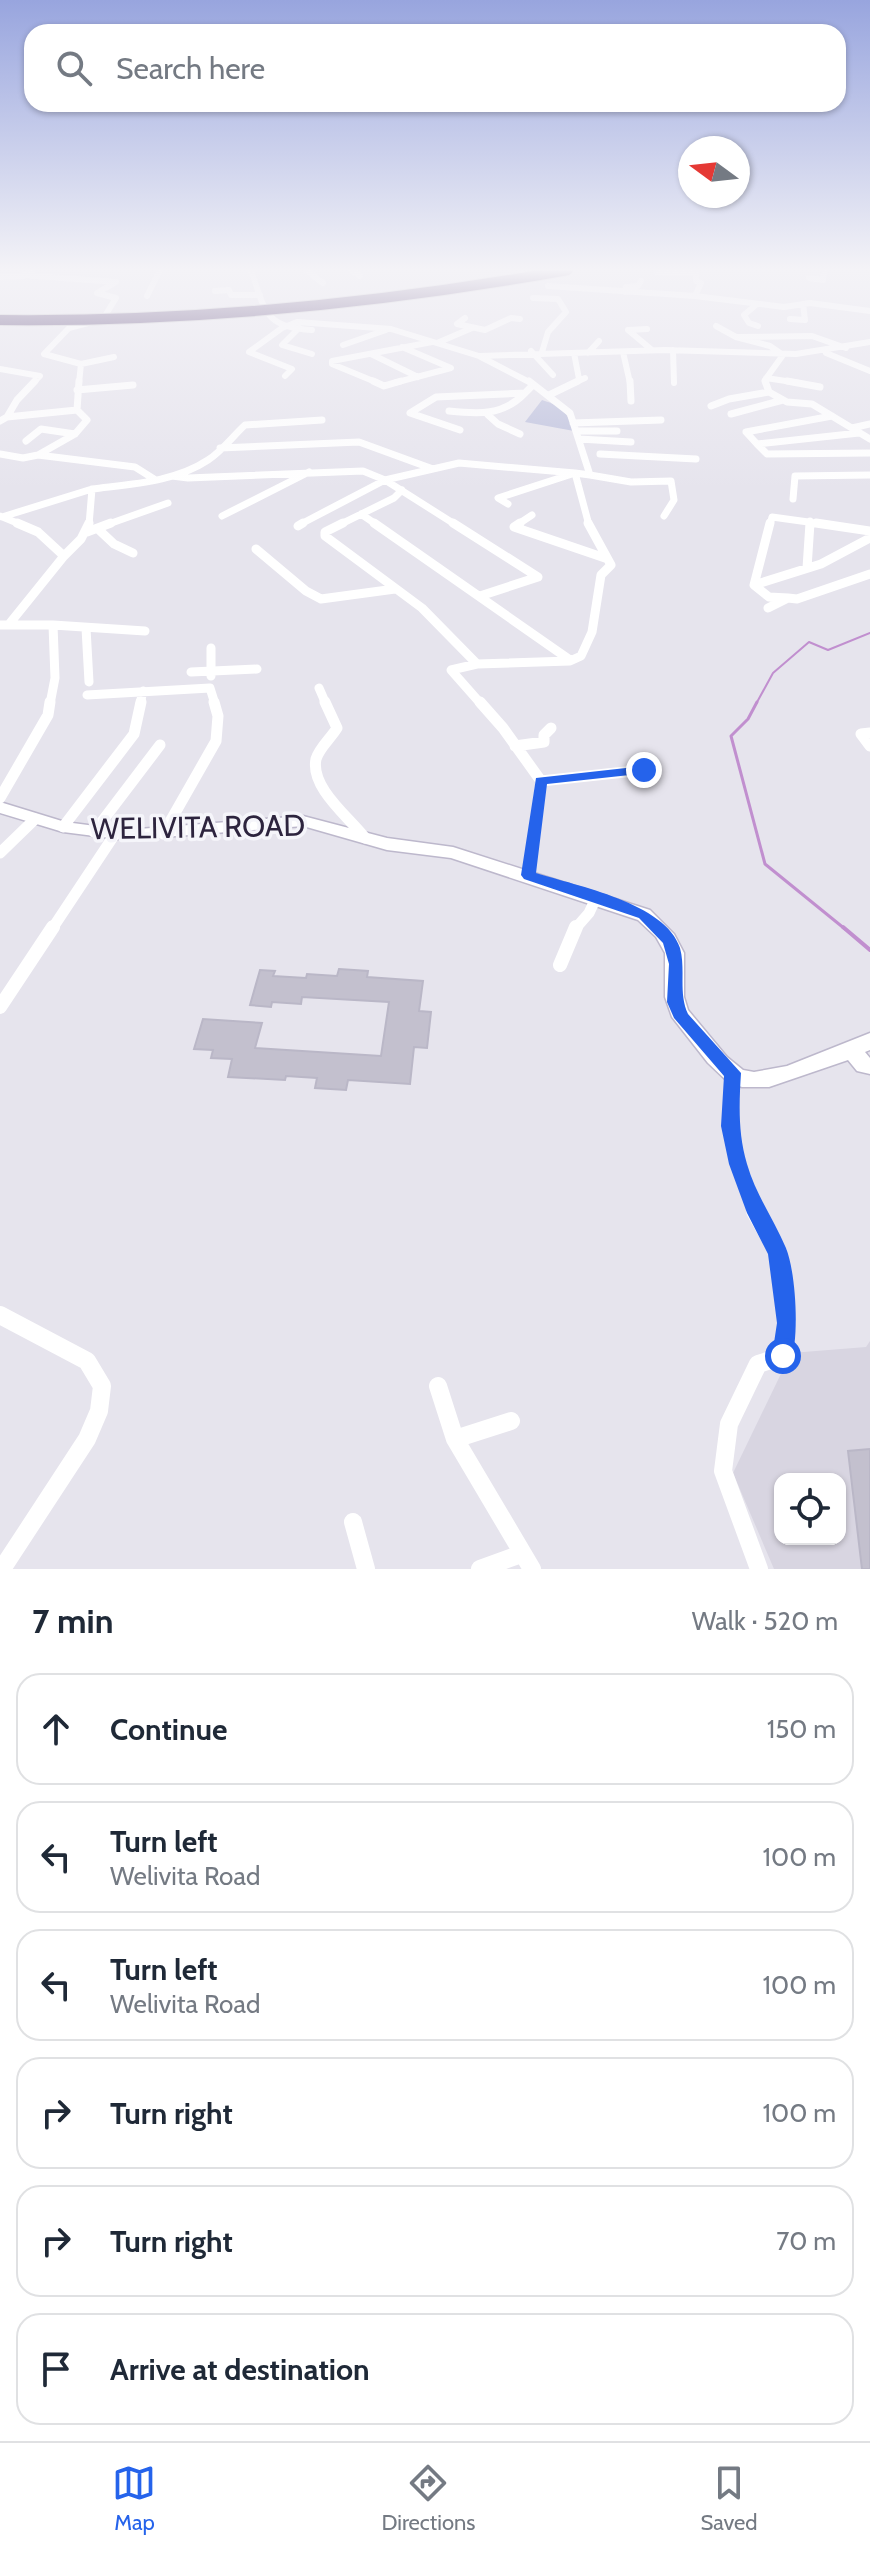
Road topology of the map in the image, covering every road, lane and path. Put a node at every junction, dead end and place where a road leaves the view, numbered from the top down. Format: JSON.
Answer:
{"nodes":[{"id":1,"x":54,"y":343,"type":"edge"},
{"id":2,"x":261,"y":343,"type":"edge"},
{"id":3,"x":284,"y":343,"type":"edge"},
{"id":4,"x":348,"y":343,"type":"edge"},
{"id":5,"x":364,"y":343,"type":"edge"},
{"id":6,"x":427,"y":343,"type":"edge"},
{"id":7,"x":439,"y":343,"type":"edge"},
{"id":8,"x":545,"y":343,"type":"edge"},
{"id":9,"x":597,"y":343,"type":"edge"},
{"id":10,"x":644,"y":343,"type":"edge"},
{"id":11,"x":759,"y":343,"type":"edge"},
{"id":12,"x":833,"y":343,"type":"edge"},
{"id":13,"x":865,"y":343,"type":"edge"},
{"id":14,"x":343,"y":345,"type":"dead end"},
{"id":15,"x":402,"y":347,"type":"junction"},
{"id":16,"x":847,"y":348,"type":"junction"},
{"id":17,"x":652,"y":350,"type":"junction"},
{"id":18,"x":673,"y":350,"type":"junction"},
{"id":19,"x":384,"y":351,"type":"junction"},
{"id":20,"x":531,"y":351,"type":"junction"},
{"id":21,"x":542,"y":352,"type":"junction"},
{"id":22,"x":623,"y":352,"type":"junction"},
{"id":23,"x":370,"y":353,"type":"junction"},
{"id":24,"x":574,"y":353,"type":"junction"},
{"id":25,"x":588,"y":353,"type":"junction"},
{"id":26,"x":826,"y":353,"type":"junction"},
{"id":27,"x":312,"y":354,"type":"dead end"},
{"id":28,"x":783,"y":355,"type":"junction"},
{"id":29,"x":479,"y":356,"type":"junction"},
{"id":30,"x":114,"y":357,"type":"dead end"},
{"id":31,"x":81,"y":364,"type":"junction"},
{"id":32,"x":1,"y":371,"type":"edge"},
{"id":33,"x":870,"y":371,"type":"edge"},
{"id":34,"x":553,"y":375,"type":"dead end"},
{"id":35,"x":285,"y":376,"type":"dead end"},
{"id":36,"x":418,"y":377,"type":"junction"},
{"id":37,"x":766,"y":378,"type":"junction"},
{"id":38,"x":674,"y":384,"type":"dead end"},
{"id":39,"x":133,"y":385,"type":"dead end"},
{"id":40,"x":533,"y":385,"type":"junction"},
{"id":41,"x":820,"y":387,"type":"dead end"},
{"id":42,"x":77,"y":390,"type":"junction"},
{"id":43,"x":769,"y":392,"type":"junction"},
{"id":44,"x":525,"y":393,"type":"junction"},
{"id":45,"x":549,"y":395,"type":"junction"},
{"id":46,"x":783,"y":400,"type":"junction"},
{"id":47,"x":631,"y":401,"type":"dead end"},
{"id":48,"x":711,"y":406,"type":"dead end"},
{"id":49,"x":77,"y":410,"type":"junction"},
{"id":50,"x":449,"y":411,"type":"dead end"},
{"id":51,"x":731,"y":414,"type":"dead end"},
{"id":52,"x":488,"y":415,"type":"junction"},
{"id":53,"x":832,"y":416,"type":"junction"},
{"id":54,"x":4,"y":419,"type":"edge"},
{"id":55,"x":322,"y":420,"type":"dead end"},
{"id":56,"x":661,"y":420,"type":"dead end"},
{"id":57,"x":870,"y":424,"type":"edge"},
{"id":58,"x":460,"y":430,"type":"dead end"},
{"id":59,"x":856,"y":430,"type":"junction"},
{"id":60,"x":576,"y":431,"type":"junction"},
{"id":61,"x":617,"y":431,"type":"dead end"},
{"id":62,"x":75,"y":434,"type":"junction"},
{"id":63,"x":520,"y":434,"type":"dead end"},
{"id":64,"x":870,"y":439,"type":"edge"},
{"id":65,"x":26,"y":441,"type":"dead end"},
{"id":66,"x":631,"y":442,"type":"dead end"},
{"id":67,"x":757,"y":444,"type":"junction"},
{"id":68,"x":220,"y":448,"type":"junction"},
{"id":69,"x":870,"y":453,"type":"edge"},
{"id":70,"x":0,"y":454,"type":"edge"},
{"id":71,"x":584,"y":454,"type":"junction"},
{"id":72,"x":600,"y":454,"type":"junction"},
{"id":73,"x":38,"y":455,"type":"junction"},
{"id":74,"x":631,"y":455,"type":"dead end"},
{"id":75,"x":696,"y":459,"type":"dead end"},
{"id":76,"x":433,"y":469,"type":"junction"},
{"id":77,"x":313,"y":470,"type":"junction"},
{"id":78,"x":575,"y":473,"type":"junction"},
{"id":79,"x":590,"y":475,"type":"junction"},
{"id":80,"x":870,"y":475,"type":"edge"},
{"id":81,"x":172,"y":476,"type":"junction"},
{"id":82,"x":154,"y":479,"type":"junction"},
{"id":83,"x":385,"y":480,"type":"junction"},
{"id":84,"x":92,"y":489,"type":"junction"},
{"id":85,"x":402,"y":490,"type":"junction"},
{"id":86,"x":793,"y":499,"type":"dead end"},
{"id":87,"x":168,"y":503,"type":"dead end"},
{"id":88,"x":508,"y":504,"type":"dead end"},
{"id":89,"x":361,"y":514,"type":"junction"},
{"id":90,"x":532,"y":515,"type":"dead end"},
{"id":91,"x":1,"y":516,"type":"edge"},
{"id":92,"x":222,"y":516,"type":"dead end"},
{"id":93,"x":664,"y":516,"type":"dead end"},
{"id":94,"x":810,"y":521,"type":"junction"},
{"id":95,"x":298,"y":526,"type":"dead end"},
{"id":96,"x":98,"y":529,"type":"junction"},
{"id":97,"x":870,"y":531,"type":"edge"},
{"id":98,"x":86,"y":532,"type":"junction"},
{"id":99,"x":870,"y":538,"type":"edge"},
{"id":100,"x":256,"y":549,"type":"dead end"},
{"id":101,"x":133,"y":553,"type":"dead end"},
{"id":102,"x":64,"y":556,"type":"junction"},
{"id":103,"x":605,"y":558,"type":"junction"},
{"id":104,"x":807,"y":568,"type":"junction"},
{"id":105,"x":870,"y":574,"type":"edge"},
{"id":106,"x":754,"y":585,"type":"junction"},
{"id":107,"x":395,"y":589,"type":"junction"},
{"id":108,"x":480,"y":596,"type":"junction"},
{"id":109,"x":788,"y":598,"type":"junction"},
{"id":110,"x":768,"y":608,"type":"dead end"},
{"id":111,"x":5,"y":624,"type":"edge"},
{"id":112,"x":53,"y":625,"type":"junction"},
{"id":113,"x":86,"y":628,"type":"junction"},
{"id":114,"x":145,"y":631,"type":"dead end"},
{"id":115,"x":211,"y":648,"type":"dead end"},
{"id":116,"x":570,"y":661,"type":"junction"},
{"id":117,"x":477,"y":664,"type":"junction"},
{"id":118,"x":257,"y":669,"type":"dead end"},
{"id":119,"x":211,"y":671,"type":"junction"},
{"id":120,"x":191,"y":672,"type":"dead end"},
{"id":121,"x":89,"y":682,"type":"dead end"},
{"id":122,"x":210,"y":688,"type":"junction"},
{"id":123,"x":319,"y":688,"type":"dead end"},
{"id":124,"x":143,"y":691,"type":"junction"},
{"id":125,"x":87,"y":695,"type":"dead end"},
{"id":126,"x":551,"y":728,"type":"dead end"},
{"id":127,"x":870,"y":733,"type":"edge"},
{"id":128,"x":160,"y":745,"type":"dead end"},
{"id":129,"x":515,"y":746,"type":"junction"},
{"id":130,"x":870,"y":746,"type":"edge"},
{"id":131,"x":644,"y":770,"type":"dead end"},
{"id":132,"x":541,"y":781,"type":"junction"},
{"id":133,"x":0,"y":798,"type":"edge"},
{"id":134,"x":0,"y":807,"type":"edge"},
{"id":135,"x":35,"y":819,"type":"junction"},
{"id":136,"x":63,"y":827,"type":"junction"},
{"id":137,"x":94,"y":832,"type":"junction"},
{"id":138,"x":115,"y":834,"type":"junction"},
{"id":139,"x":163,"y":834,"type":"junction"},
{"id":140,"x":365,"y":838,"type":"junction"},
{"id":141,"x":0,"y":853,"type":"edge"},
{"id":142,"x":529,"y":875,"type":"junction"},
{"id":143,"x":596,"y":898,"type":"junction"},
{"id":144,"x":560,"y":965,"type":"dead end"},
{"id":145,"x":0,"y":1007,"type":"edge"},
{"id":146,"x":870,"y":1041,"type":"edge"},
{"id":147,"x":851,"y":1050,"type":"junction"},
{"id":148,"x":870,"y":1066,"type":"edge"},
{"id":149,"x":732,"y":1073,"type":"junction"},
{"id":150,"x":0,"y":1315,"type":"edge"},
{"id":151,"x":438,"y":1386,"type":"dead end"},
{"id":152,"x":511,"y":1421,"type":"dead end"},
{"id":153,"x":455,"y":1439,"type":"junction"},
{"id":154,"x":353,"y":1522,"type":"dead end"},
{"id":155,"x":527,"y":1562,"type":"edge"},
{"id":156,"x":2,"y":1569,"type":"edge"},
{"id":157,"x":366,"y":1569,"type":"edge"},
{"id":158,"x":480,"y":1569,"type":"edge"},
{"id":159,"x":759,"y":1569,"type":"edge"}],
"edges":[{"from":1,"to":31,"type":"street"},
{"from":2,"to":35,"type":"street"},
{"from":3,"to":27,"type":"street"},
{"from":4,"to":14,"type":"street"},
{"from":5,"to":19,"type":"street"},
{"from":6,"to":15,"type":"street"},
{"from":7,"to":29,"type":"street"},
{"from":8,"to":21,"type":"street"},
{"from":9,"to":25,"type":"street"},
{"from":10,"to":17,"type":"street"},
{"from":11,"to":28,"type":"street"},
{"from":12,"to":16,"type":"street"},
{"from":13,"to":16,"type":"street"},
{"from":15,"to":19,"type":"street"},
{"from":15,"to":36,"type":"street"},
{"from":16,"to":26,"type":"street"},
{"from":17,"to":18,"type":"street"},
{"from":17,"to":22,"type":"street"},
{"from":18,"to":28,"type":"street"},
{"from":18,"to":38,"type":"street"},
{"from":19,"to":23,"type":"street"},
{"from":20,"to":21,"type":"street"},
{"from":20,"to":29,"type":"street"},
{"from":20,"to":34,"type":"street"},
{"from":21,"to":24,"type":"street"},
{"from":22,"to":25,"type":"street"},
{"from":22,"to":47,"type":"street"},
{"from":23,"to":36,"type":"street"},
{"from":23,"to":36,"type":"street"},
{"from":24,"to":25,"type":"street"},
{"from":24,"to":45,"type":"street"},
{"from":26,"to":28,"type":"street"},
{"from":26,"to":33,"type":"street"},
{"from":28,"to":37,"type":"street"},
{"from":29,"to":40,"type":"street"},
{"from":30,"to":31,"type":"street"},
{"from":31,"to":42,"type":"street"},
{"from":32,"to":54,"type":"street"},
{"from":37,"to":41,"type":"street"},
{"from":37,"to":43,"type":"street"},
{"from":39,"to":42,"type":"street"},
{"from":40,"to":44,"type":"street"},
{"from":40,"to":45,"type":"street"},
{"from":42,"to":49,"type":"street"},
{"from":43,"to":46,"type":"street"},
{"from":43,"to":48,"type":"street"},
{"from":44,"to":52,"type":"street"},
{"from":44,"to":58,"type":"street"},
{"from":45,"to":60,"type":"street"},
{"from":46,"to":51,"type":"street"},
{"from":46,"to":53,"type":"street"},
{"from":49,"to":54,"type":"street"},
{"from":49,"to":62,"type":"street"},
{"from":50,"to":52,"type":"street"},
{"from":52,"to":63,"type":"street"},
{"from":53,"to":59,"type":"street"},
{"from":53,"to":67,"type":"street"},
{"from":55,"to":68,"type":"street"},
{"from":56,"to":60,"type":"street"},
{"from":57,"to":59,"type":"street"},
{"from":59,"to":64,"type":"street"},
{"from":59,"to":67,"type":"street"},
{"from":60,"to":61,"type":"street"},
{"from":60,"to":66,"type":"street"},
{"from":60,"to":71,"type":"street"},
{"from":62,"to":65,"type":"street"},
{"from":62,"to":73,"type":"street"},
{"from":67,"to":69,"type":"street"},
{"from":68,"to":76,"type":"street"},
{"from":68,"to":81,"type":"street"},
{"from":70,"to":73,"type":"street"},
{"from":71,"to":72,"type":"street"},
{"from":71,"to":79,"type":"street"},
{"from":72,"to":74,"type":"street"},
{"from":72,"to":75,"type":"street"},
{"from":73,"to":82,"type":"street"},
{"from":76,"to":78,"type":"street"},
{"from":76,"to":83,"type":"street"},
{"from":77,"to":81,"type":"street"},
{"from":77,"to":83,"type":"street"},
{"from":77,"to":92,"type":"street"},
{"from":78,"to":79,"type":"street"},
{"from":78,"to":88,"type":"street"},
{"from":78,"to":103,"type":"street"},
{"from":79,"to":93,"type":"street"},
{"from":80,"to":86,"type":"street"},
{"from":81,"to":82,"type":"street"},
{"from":82,"to":84,"type":"street"},
{"from":83,"to":85,"type":"street"},
{"from":83,"to":95,"type":"street"},
{"from":84,"to":91,"type":"street"},
{"from":84,"to":98,"type":"street"},
{"from":85,"to":89,"type":"street"},
{"from":85,"to":108,"type":"street"},
{"from":87,"to":96,"type":"street"},
{"from":89,"to":107,"type":"street"},
{"from":89,"to":108,"type":"street"},
{"from":90,"to":103,"type":"street"},
{"from":91,"to":102,"type":"street"},
{"from":94,"to":97,"type":"street"},
{"from":94,"to":104,"type":"street"},
{"from":94,"to":106,"type":"street"},
{"from":96,"to":98,"type":"street"},
{"from":96,"to":101,"type":"street"},
{"from":98,"to":102,"type":"street"},
{"from":99,"to":104,"type":"street"},
{"from":100,"to":107,"type":"street"},
{"from":102,"to":111,"type":"street"},
{"from":103,"to":116,"type":"street"},
{"from":104,"to":106,"type":"street"},
{"from":105,"to":109,"type":"street"},
{"from":106,"to":109,"type":"street"},
{"from":107,"to":117,"type":"street"},
{"from":108,"to":116,"type":"street"},
{"from":109,"to":110,"type":"street"},
{"from":111,"to":112,"type":"street"},
{"from":112,"to":113,"type":"street"},
{"from":112,"to":133,"type":"street"},
{"from":113,"to":114,"type":"street"},
{"from":113,"to":121,"type":"street"},
{"from":115,"to":119,"type":"street"},
{"from":116,"to":117,"type":"street"},
{"from":117,"to":129,"type":"street"},
{"from":118,"to":119,"type":"street"},
{"from":119,"to":120,"type":"street"},
{"from":119,"to":122,"type":"street"},
{"from":122,"to":124,"type":"street"},
{"from":122,"to":139,"type":"street"},
{"from":123,"to":140,"type":"street"},
{"from":124,"to":125,"type":"street"},
{"from":124,"to":136,"type":"street"},
{"from":126,"to":129,"type":"street"},
{"from":127,"to":130,"type":"street"},
{"from":128,"to":137,"type":"street"},
{"from":129,"to":132,"type":"street"},
{"from":131,"to":132,"type":"street"},
{"from":132,"to":142,"type":"street"},
{"from":134,"to":135,"type":"street","name":"WELIVITA ROAD"},
{"from":135,"to":136,"type":"street","name":"WELIVITA ROAD"},
{"from":135,"to":141,"type":"street"},
{"from":136,"to":137,"type":"street","name":"WELIVITA ROAD"},
{"from":137,"to":138,"type":"street","name":"WELIVITA ROAD"},
{"from":138,"to":139,"type":"street","name":"WELIVITA ROAD"},
{"from":138,"to":145,"type":"street"},
{"from":139,"to":140,"type":"street","name":"WELIVITA ROAD"},
{"from":140,"to":142,"type":"street","name":"WELIVITA ROAD"},
{"from":142,"to":143,"type":"street","name":"WELIVITA ROAD"},
{"from":143,"to":144,"type":"street"},
{"from":143,"to":149,"type":"street","name":"WELIVITA ROAD"},
{"from":146,"to":147,"type":"street"},
{"from":147,"to":148,"type":"street"},
{"from":147,"to":149,"type":"street"},
{"from":149,"to":159,"type":"street"},
{"from":150,"to":156,"type":"street"},
{"from":151,"to":153,"type":"street"},
{"from":152,"to":153,"type":"street"},
{"from":153,"to":155,"type":"street"},
{"from":154,"to":157,"type":"street"},
{"from":155,"to":158,"type":"street"}]}
